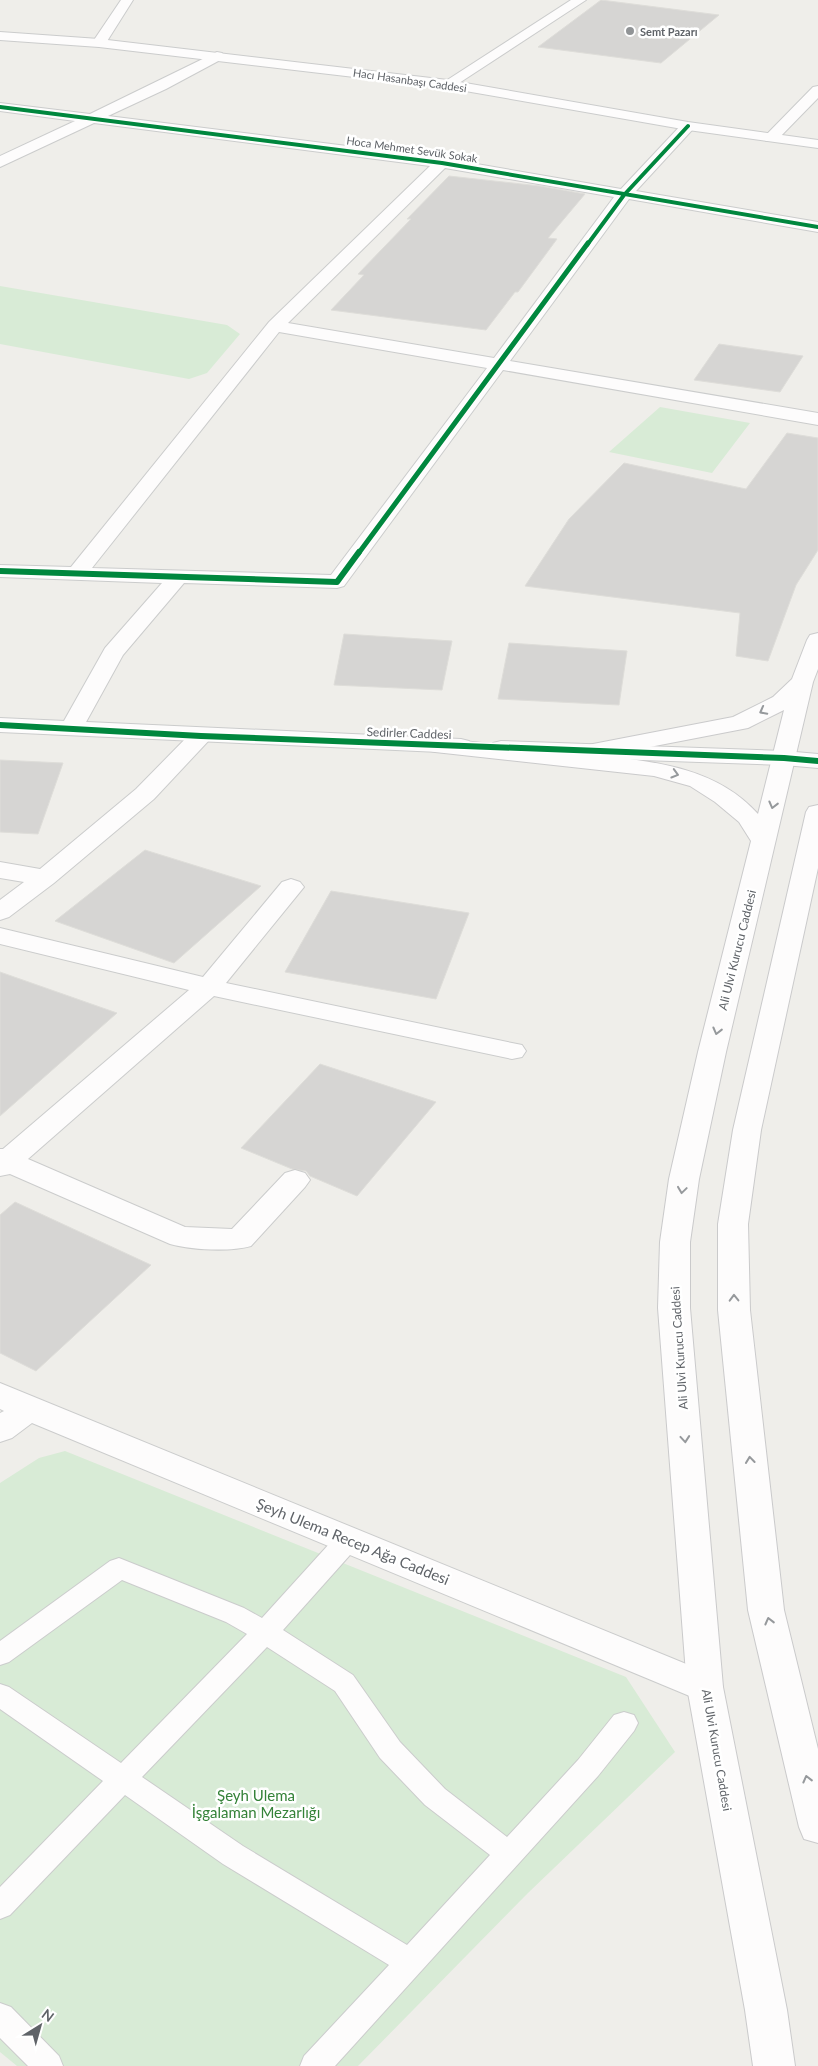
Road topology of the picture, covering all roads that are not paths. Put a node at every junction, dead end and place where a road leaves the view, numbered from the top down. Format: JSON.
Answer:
{"nodes":[{"id":1,"x":127,"y":0,"type":"edge"},
{"id":2,"x":580,"y":0,"type":"edge"},
{"id":3,"x":0,"y":36,"type":"edge"},
{"id":4,"x":99,"y":43,"type":"junction"},
{"id":5,"x":217,"y":56,"type":"junction"},
{"id":6,"x":448,"y":84,"type":"junction"},
{"id":7,"x":818,"y":90,"type":"edge"},
{"id":8,"x":0,"y":107,"type":"edge"},
{"id":9,"x":96,"y":118,"type":"junction"},
{"id":10,"x":688,"y":126,"type":"junction"},
{"id":11,"x":771,"y":138,"type":"junction"},
{"id":12,"x":818,"y":144,"type":"edge"},
{"id":13,"x":0,"y":162,"type":"edge"},
{"id":14,"x":442,"y":163,"type":"junction"},
{"id":15,"x":624,"y":195,"type":"junction"},
{"id":16,"x":818,"y":226,"type":"edge"},
{"id":17,"x":275,"y":326,"type":"junction"},
{"id":18,"x":498,"y":366,"type":"junction"},
{"id":19,"x":818,"y":419,"type":"edge"},
{"id":20,"x":0,"y":570,"type":"edge"},
{"id":21,"x":76,"y":574,"type":"junction"},
{"id":22,"x":178,"y":577,"type":"junction"},
{"id":23,"x":818,"y":640,"type":"edge"},
{"id":24,"x":802,"y":682,"type":"junction"},
{"id":25,"x":0,"y":725,"type":"edge"},
{"id":26,"x":72,"y":728,"type":"junction"},
{"id":27,"x":201,"y":736,"type":"junction"},
{"id":28,"x":435,"y":745,"type":"junction"},
{"id":29,"x":593,"y":751,"type":"junction"},
{"id":30,"x":784,"y":758,"type":"junction"},
{"id":31,"x":818,"y":761,"type":"edge"},
{"id":32,"x":818,"y":812,"type":"edge"},
{"id":33,"x":764,"y":842,"type":"junction"},
{"id":34,"x":811,"y":865,"type":"edge"},
{"id":35,"x":0,"y":870,"type":"edge"},
{"id":36,"x":45,"y":878,"type":"junction"},
{"id":37,"x":291,"y":887,"type":"dead end"},
{"id":38,"x":0,"y":912,"type":"edge"},
{"id":39,"x":0,"y":936,"type":"edge"},
{"id":40,"x":209,"y":987,"type":"junction"},
{"id":41,"x":512,"y":1052,"type":"dead end"},
{"id":42,"x":2,"y":1162,"type":"edge"},
{"id":43,"x":295,"y":1180,"type":"dead end"},
{"id":44,"x":14,"y":1402,"type":"edge"},
{"id":45,"x":0,"y":1430,"type":"edge"},
{"id":46,"x":349,"y":1539,"type":"junction"},
{"id":47,"x":265,"y":1632,"type":"junction"},
{"id":48,"x":0,"y":1655,"type":"edge"},
{"id":49,"x":706,"y":1687,"type":"junction"},
{"id":50,"x":0,"y":1695,"type":"edge"},
{"id":51,"x":624,"y":1723,"type":"dead end"},
{"id":52,"x":122,"y":1780,"type":"junction"},
{"id":53,"x":818,"y":1827,"type":"edge"},
{"id":54,"x":509,"y":1854,"type":"junction"},
{"id":55,"x":0,"y":1906,"type":"edge"},
{"id":56,"x":410,"y":1962,"type":"junction"},
{"id":57,"x":0,"y":2017,"type":"edge"},
{"id":58,"x":48,"y":2066,"type":"edge"},
{"id":59,"x":316,"y":2066,"type":"edge"},
{"id":60,"x":774,"y":2066,"type":"edge"}],
"edges":[{"from":1,"to":4,"type":"street"},
{"from":2,"to":6,"type":"street"},
{"from":3,"to":4,"type":"street","name":"Hacı Hasanbaşı Caddesi"},
{"from":4,"to":5,"type":"street","name":"Hacı Hasanbaşı Caddesi"},
{"from":5,"to":6,"type":"street","name":"Hacı Hasanbaşı Caddesi"},
{"from":5,"to":9,"type":"street"},
{"from":6,"to":10,"type":"street","name":"Hacı Hasanbaşı Caddesi"},
{"from":7,"to":11,"type":"street"},
{"from":8,"to":9,"type":"street","name":"Hoca Mehmet Sevük Sokak"},
{"from":9,"to":13,"type":"street"},
{"from":9,"to":14,"type":"street","name":"Hoca Mehmet Sevük Sokak"},
{"from":10,"to":11,"type":"street","name":"Hacı Hasanbaşı Caddesi"},
{"from":10,"to":15,"type":"street"},
{"from":11,"to":12,"type":"street","name":"Hacı Hasanbaşı Caddesi"},
{"from":14,"to":15,"type":"street","name":"Hoca Mehmet Sevük Sokak"},
{"from":14,"to":17,"type":"street"},
{"from":15,"to":16,"type":"street","name":"Hoca Mehmet Sevük Sokak"},
{"from":15,"to":18,"type":"street"},
{"from":17,"to":18,"type":"street"},
{"from":17,"to":21,"type":"street"},
{"from":18,"to":19,"type":"street"},
{"from":18,"to":22,"type":"street"},
{"from":20,"to":21,"type":"street"},
{"from":21,"to":22,"type":"street"},
{"from":22,"to":26,"type":"street"},
{"from":23,"to":24,"type":"street","name":"Ali Ulvi Kurucu Caddesi"},
{"from":24,"to":29,"type":"street","one_way":true},
{"from":24,"to":30,"type":"street","name":"Ali Ulvi Kurucu Caddesi"},
{"from":25,"to":26,"type":"street","name":"Sedirler Caddesi"},
{"from":26,"to":27,"type":"street","name":"Sedirler Caddesi"},
{"from":27,"to":28,"type":"street","name":"Sedirler Caddesi"},
{"from":27,"to":36,"type":"street"},
{"from":28,"to":29,"type":"street","name":"Sedirler Caddesi"},
{"from":28,"to":33,"type":"street","one_way":true},
{"from":29,"to":30,"type":"street","name":"Sedirler Caddesi"},
{"from":30,"to":31,"type":"street","name":"Sedirler Caddesi"},
{"from":30,"to":33,"type":"street","name":"Ali Ulvi Kurucu Caddesi","one_way":true},
{"from":32,"to":34,"type":"street"},
{"from":33,"to":49,"type":"street","name":"Ali Ulvi Kurucu Caddesi","one_way":true},
{"from":53,"to":34,"type":"street","one_way":true},
{"from":35,"to":36,"type":"street"},
{"from":36,"to":38,"type":"street"},
{"from":37,"to":40,"type":"street"},
{"from":39,"to":40,"type":"street"},
{"from":40,"to":41,"type":"street"},
{"from":40,"to":42,"type":"street"},
{"from":42,"to":43,"type":"street"},
{"from":44,"to":45,"type":"street"},
{"from":44,"to":46,"type":"street","name":"Şeyh Ulema Recep Ağa Caddesi"},
{"from":46,"to":47,"type":"lane"},
{"from":46,"to":49,"type":"street","name":"Şeyh Ulema Recep Ağa Caddesi"},
{"from":47,"to":48,"type":"lane"},
{"from":47,"to":52,"type":"lane"},
{"from":47,"to":54,"type":"lane"},
{"from":49,"to":60,"type":"street","name":"Ali Ulvi Kurucu Caddesi"},
{"from":50,"to":52,"type":"lane"},
{"from":51,"to":54,"type":"lane"},
{"from":52,"to":55,"type":"lane"},
{"from":52,"to":56,"type":"lane"},
{"from":54,"to":56,"type":"lane"},
{"from":56,"to":59,"type":"lane"},
{"from":57,"to":58,"type":"lane"}]}
